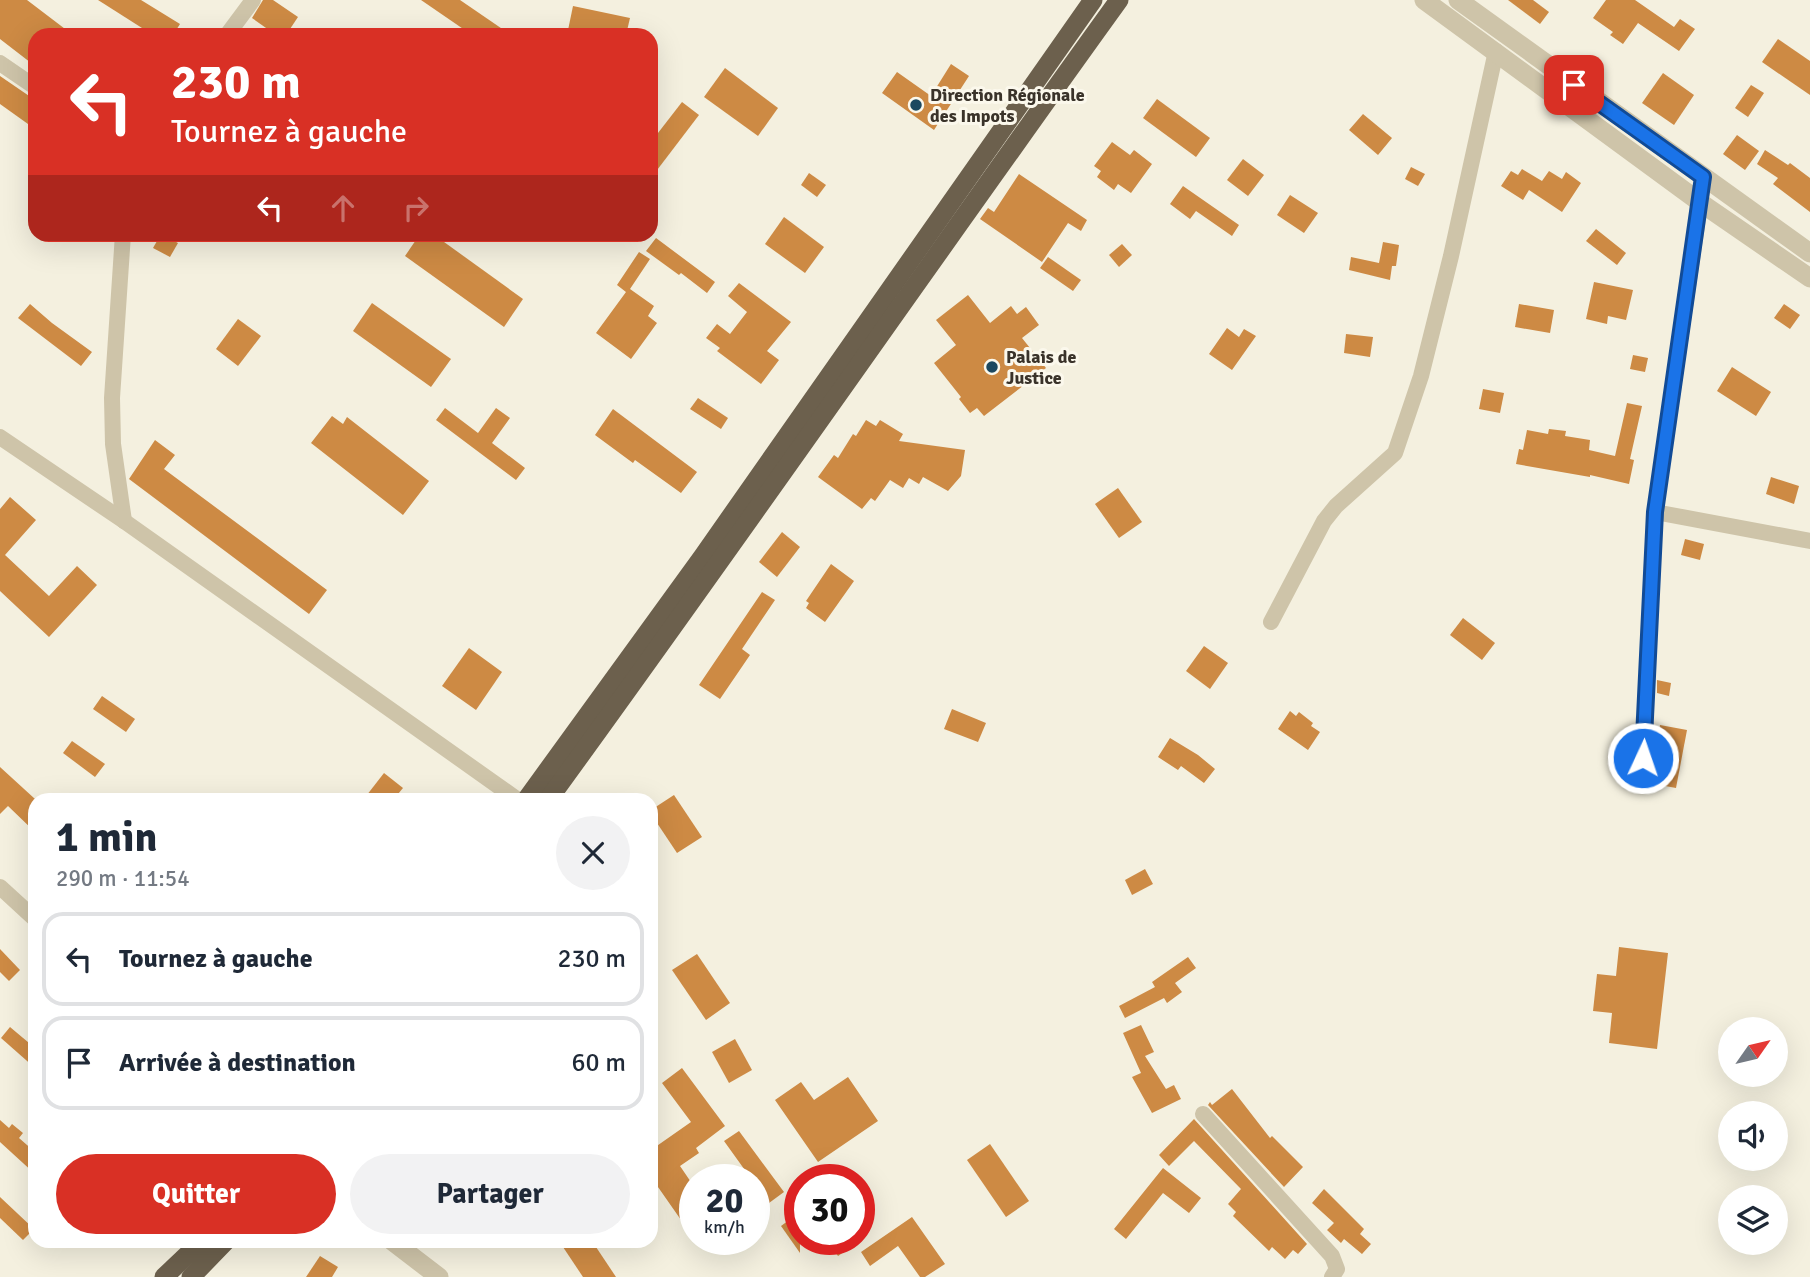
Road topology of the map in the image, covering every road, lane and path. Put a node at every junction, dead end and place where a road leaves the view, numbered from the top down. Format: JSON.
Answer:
{"nodes":[{"id":1,"x":253,"y":0,"type":"edge"},
{"id":2,"x":1093,"y":0,"type":"edge"},
{"id":3,"x":1119,"y":0,"type":"edge"},
{"id":4,"x":1424,"y":0,"type":"edge"},
{"id":5,"x":1458,"y":0,"type":"edge"},
{"id":6,"x":231,"y":28,"type":"edge"},
{"id":7,"x":1496,"y":51,"type":"junction"},
{"id":8,"x":0,"y":63,"type":"edge"},
{"id":9,"x":28,"y":83,"type":"edge"},
{"id":10,"x":1703,"y":177,"type":"junction"},
{"id":11,"x":1701,"y":203,"type":"junction"},
{"id":12,"x":122,"y":242,"type":"edge"},
{"id":13,"x":927,"y":252,"type":"junction"},
{"id":14,"x":1810,"y":253,"type":"edge"},
{"id":15,"x":1810,"y":278,"type":"edge"},
{"id":16,"x":0,"y":437,"type":"edge"},
{"id":17,"x":1655,"y":512,"type":"junction"},
{"id":18,"x":124,"y":521,"type":"junction"},
{"id":19,"x":1810,"y":541,"type":"edge"},
{"id":20,"x":711,"y":561,"type":"junction"},
{"id":21,"x":1271,"y":622,"type":"dead end"},
{"id":22,"x":1643,"y":758,"type":"dead end"},
{"id":23,"x":508,"y":793,"type":"edge"},
{"id":24,"x":531,"y":793,"type":"edge"},
{"id":25,"x":553,"y":793,"type":"edge"},
{"id":26,"x":0,"y":887,"type":"edge"},
{"id":27,"x":28,"y":913,"type":"edge"},
{"id":28,"x":1203,"y":1114,"type":"dead end"},
{"id":29,"x":195,"y":1248,"type":"edge"},
{"id":30,"x":219,"y":1248,"type":"edge"},
{"id":31,"x":401,"y":1248,"type":"edge"},
{"id":32,"x":164,"y":1277,"type":"edge"},
{"id":33,"x":191,"y":1277,"type":"edge"},
{"id":34,"x":439,"y":1277,"type":"edge"},
{"id":35,"x":1332,"y":1277,"type":"edge"}],
"edges":[{"from":1,"to":6,"type":"street"},
{"from":2,"to":13,"type":"highway"},
{"from":3,"to":13,"type":"highway"},
{"from":4,"to":7,"type":"street"},
{"from":5,"to":10,"type":"street"},
{"from":7,"to":11,"type":"street"},
{"from":7,"to":21,"type":"street"},
{"from":8,"to":9,"type":"street"},
{"from":10,"to":11,"type":"street"},
{"from":10,"to":14,"type":"street"},
{"from":11,"to":15,"type":"street"},
{"from":11,"to":17,"type":"street"},
{"from":12,"to":18,"type":"street"},
{"from":13,"to":20,"type":"highway"},
{"from":16,"to":18,"type":"street"},
{"from":17,"to":19,"type":"street"},
{"from":17,"to":22,"type":"street"},
{"from":18,"to":23,"type":"street"},
{"from":20,"to":24,"type":"highway"},
{"from":20,"to":25,"type":"highway"},
{"from":26,"to":27,"type":"street"},
{"from":28,"to":35,"type":"street"},
{"from":29,"to":32,"type":"highway"},
{"from":30,"to":33,"type":"highway"},
{"from":31,"to":34,"type":"street"}]}
